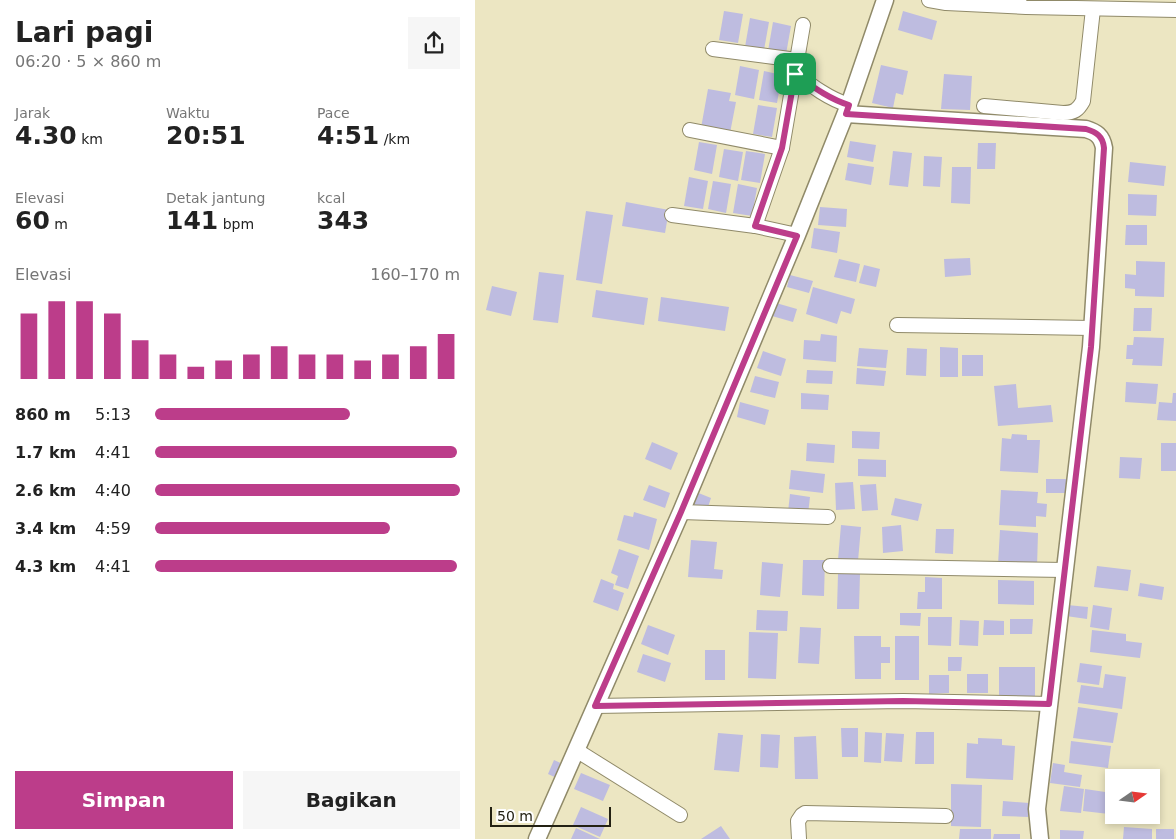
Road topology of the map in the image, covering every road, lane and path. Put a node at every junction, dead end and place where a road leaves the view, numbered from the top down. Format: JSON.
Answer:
{"nodes":[{"id":1,"x":885,"y":0,"type":"edge"},
{"id":2,"x":929,"y":0,"type":"edge"},
{"id":3,"x":1093,"y":9,"type":"junction"},
{"id":4,"x":1176,"y":10,"type":"edge"},
{"id":5,"x":803,"y":25,"type":"dead end"},
{"id":6,"x":713,"y":49,"type":"dead end"},
{"id":7,"x":796,"y":67,"type":"junction"},
{"id":8,"x":843,"y":105,"type":"junction"},
{"id":9,"x":985,"y":106,"type":"dead end"},
{"id":10,"x":690,"y":130,"type":"dead end"},
{"id":11,"x":782,"y":148,"type":"junction"},
{"id":12,"x":672,"y":215,"type":"dead end"},
{"id":13,"x":755,"y":226,"type":"junction"},
{"id":14,"x":789,"y":234,"type":"junction"},
{"id":15,"x":897,"y":325,"type":"dead end"},
{"id":16,"x":1093,"y":328,"type":"junction"},
{"id":17,"x":681,"y":512,"type":"junction"},
{"id":18,"x":828,"y":517,"type":"dead end"},
{"id":19,"x":830,"y":566,"type":"dead end"},
{"id":20,"x":1065,"y":570,"type":"junction"},
{"id":21,"x":1049,"y":704,"type":"junction"},
{"id":22,"x":595,"y":706,"type":"junction"},
{"id":23,"x":576,"y":750,"type":"junction"},
{"id":24,"x":679,"y":815,"type":"dead end"},
{"id":25,"x":946,"y":816,"type":"dead end"},
{"id":26,"x":537,"y":839,"type":"edge"},
{"id":27,"x":799,"y":839,"type":"edge"},
{"id":28,"x":1040,"y":839,"type":"edge"}],
"edges":[{"from":1,"to":8,"type":"street"},
{"from":2,"to":3,"type":"street"},
{"from":3,"to":4,"type":"street"},
{"from":3,"to":9,"type":"street"},
{"from":5,"to":7,"type":"street"},
{"from":6,"to":7,"type":"street"},
{"from":7,"to":8,"type":"street"},
{"from":7,"to":11,"type":"street"},
{"from":8,"to":14,"type":"street"},
{"from":8,"to":16,"type":"street"},
{"from":10,"to":11,"type":"street"},
{"from":11,"to":13,"type":"street"},
{"from":12,"to":13,"type":"street"},
{"from":13,"to":14,"type":"street"},
{"from":14,"to":17,"type":"street"},
{"from":15,"to":16,"type":"street"},
{"from":16,"to":20,"type":"street"},
{"from":17,"to":18,"type":"street"},
{"from":17,"to":22,"type":"street"},
{"from":19,"to":20,"type":"street"},
{"from":20,"to":21,"type":"street"},
{"from":21,"to":22,"type":"street"},
{"from":21,"to":28,"type":"street"},
{"from":22,"to":23,"type":"street"},
{"from":23,"to":24,"type":"street"},
{"from":23,"to":26,"type":"street"},
{"from":25,"to":27,"type":"street"}]}
